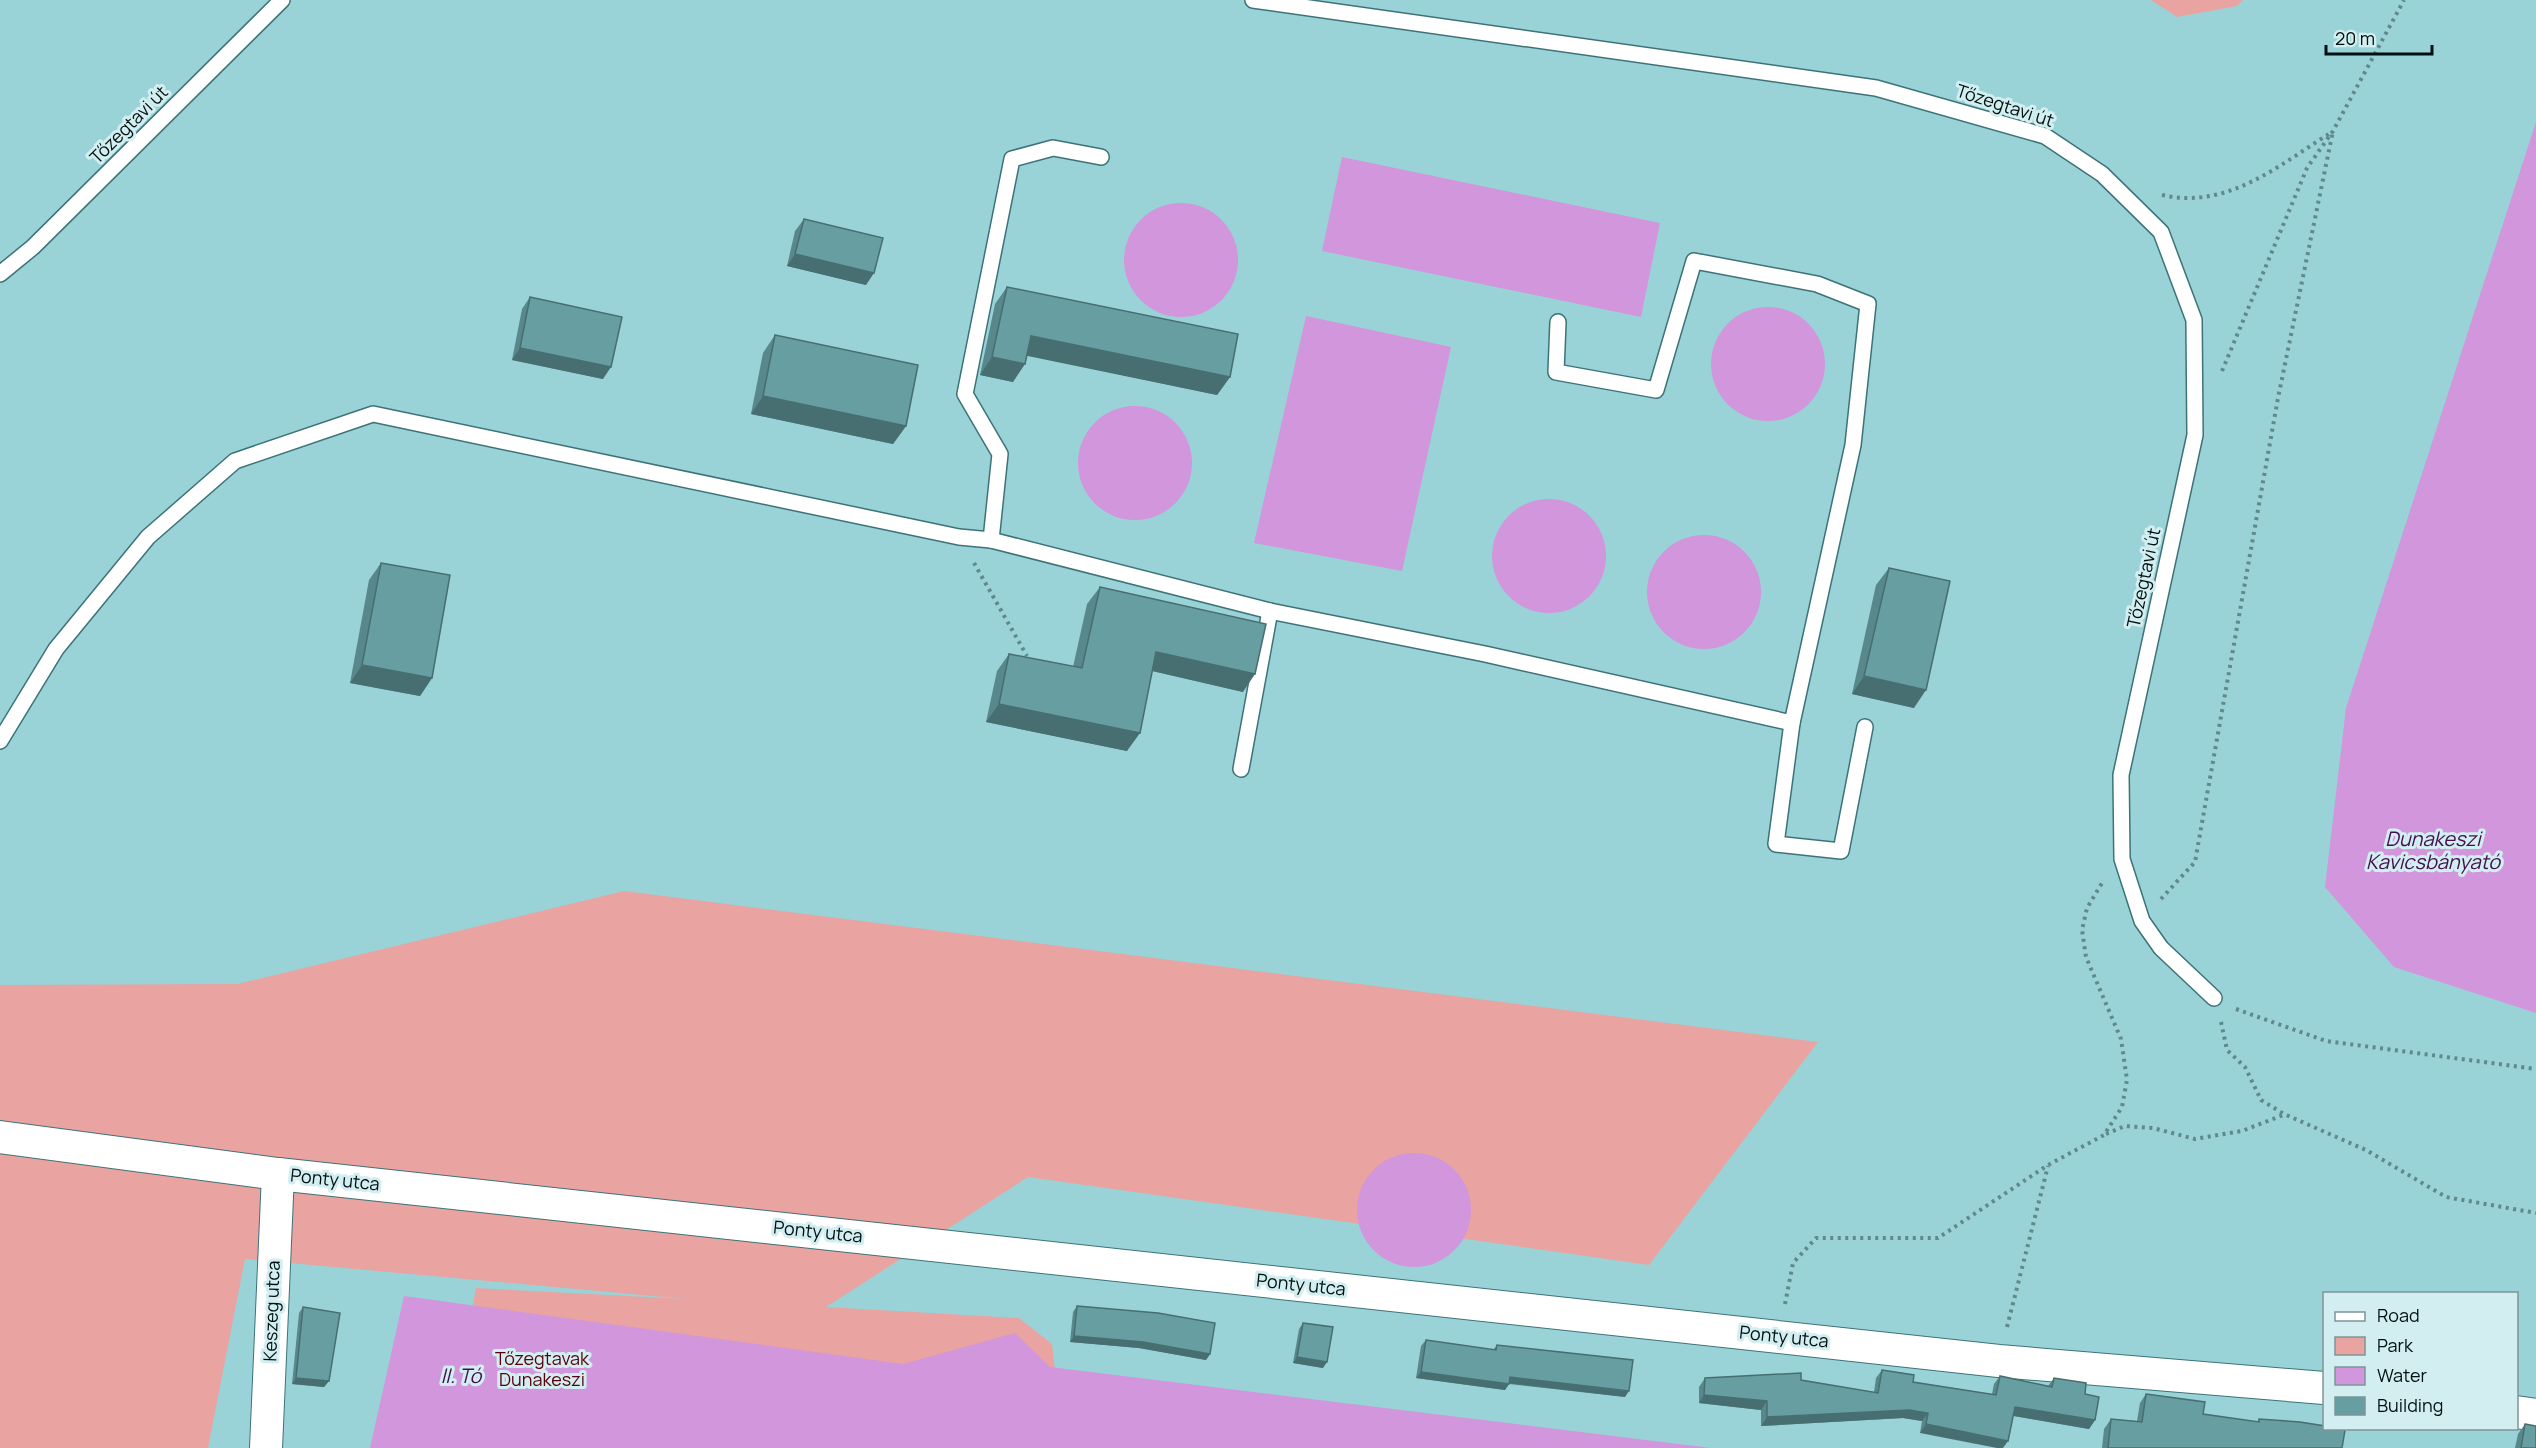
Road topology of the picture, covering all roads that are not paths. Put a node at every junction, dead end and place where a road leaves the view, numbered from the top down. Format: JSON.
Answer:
{"nodes":[{"id":1,"x":282,"y":0,"type":"edge"},
{"id":2,"x":1253,"y":0,"type":"edge"},
{"id":3,"x":1101,"y":157,"type":"dead end"},
{"id":4,"x":0,"y":274,"type":"edge"},
{"id":5,"x":1558,"y":322,"type":"dead end"},
{"id":6,"x":991,"y":540,"type":"junction"},
{"id":7,"x":1270,"y":611,"type":"junction"},
{"id":8,"x":1792,"y":723,"type":"junction"},
{"id":9,"x":1865,"y":727,"type":"dead end"},
{"id":10,"x":0,"y":741,"type":"edge"},
{"id":11,"x":1241,"y":769,"type":"dead end"},
{"id":12,"x":2214,"y":998,"type":"road end"},
{"id":13,"x":0,"y":1137,"type":"edge"},
{"id":14,"x":278,"y":1174,"type":"junction"},
{"id":15,"x":2323,"y":1388,"type":"edge"},
{"id":16,"x":2518,"y":1412,"type":"edge"},
{"id":17,"x":2536,"y":1415,"type":"edge"},
{"id":18,"x":266,"y":1448,"type":"edge"}],
"edges":[{"from":1,"to":4,"type":"lane","name":"Tőzegtavi út"},
{"from":2,"to":12,"type":"lane","name":"Tőzegtavi út"},
{"from":3,"to":6,"type":"lane"},
{"from":5,"to":8,"type":"lane"},
{"from":6,"to":7,"type":"lane"},
{"from":6,"to":10,"type":"lane"},
{"from":7,"to":8,"type":"lane"},
{"from":7,"to":11,"type":"lane"},
{"from":8,"to":9,"type":"lane"},
{"from":13,"to":14,"type":"street","name":"Ponty utca"},
{"from":14,"to":15,"type":"street","name":"Ponty utca"},
{"from":14,"to":18,"type":"street","name":"Keszeg utca"},
{"from":16,"to":17,"type":"street"}]}
